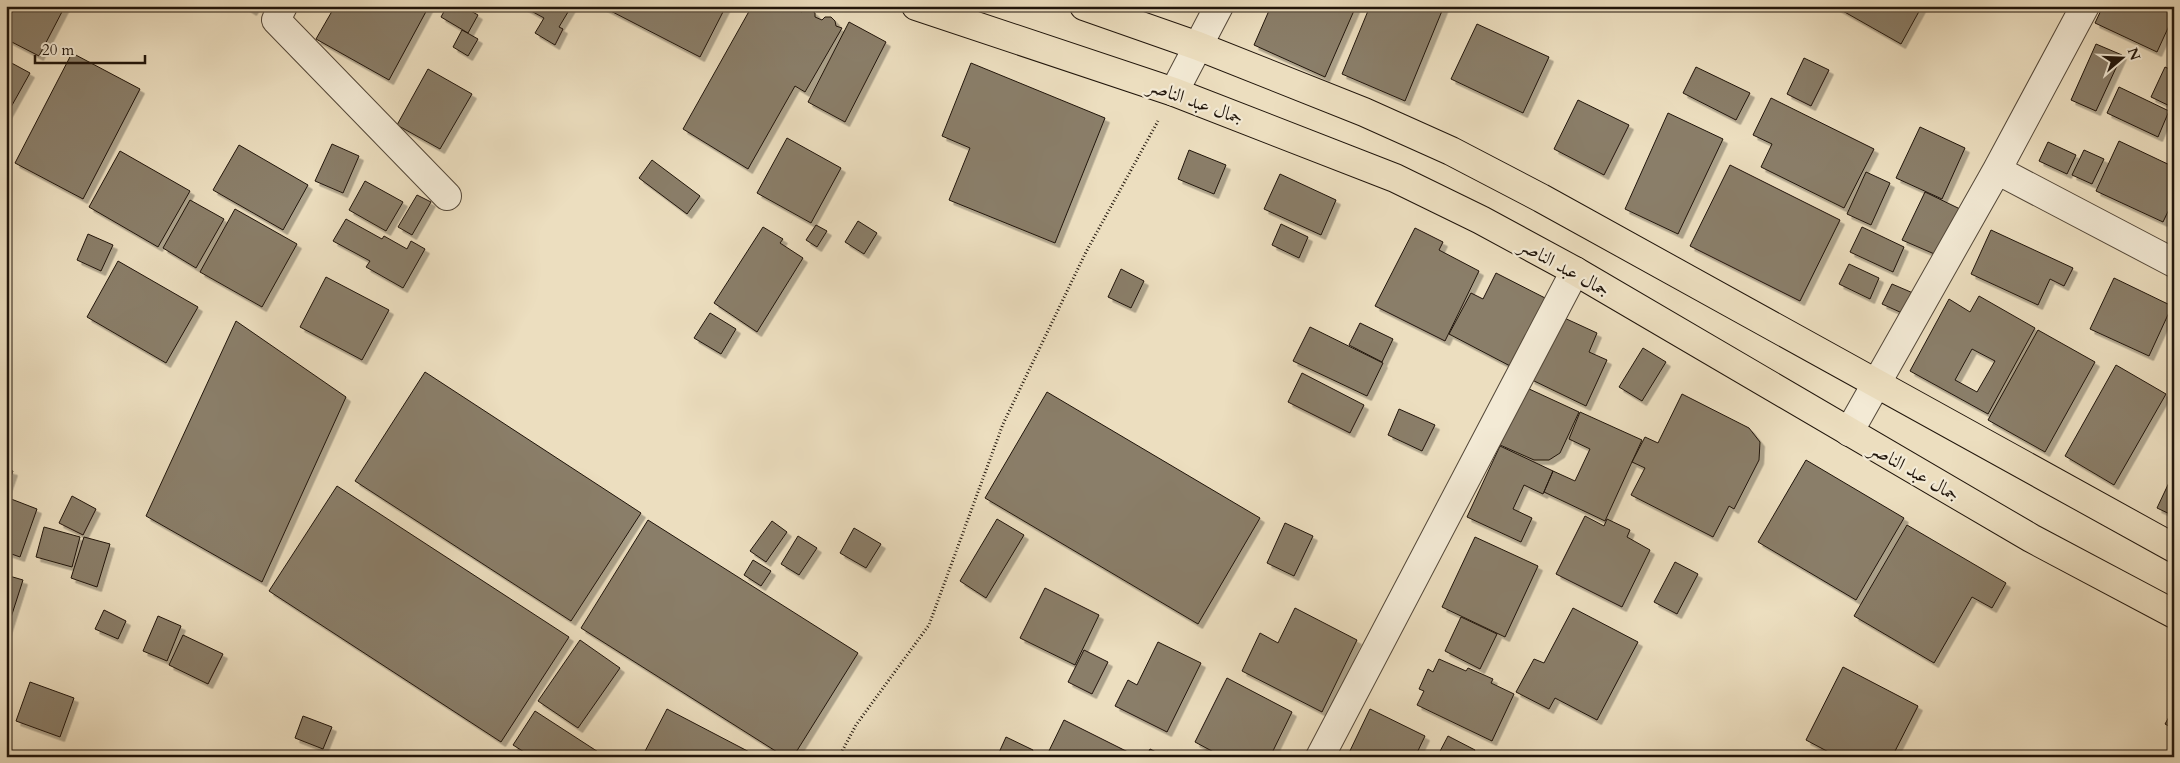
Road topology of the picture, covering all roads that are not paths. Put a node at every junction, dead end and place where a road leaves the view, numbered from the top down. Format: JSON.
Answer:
{"nodes":[{"id":1,"x":283,"y":6,"type":"edge"},
{"id":2,"x":916,"y":6,"type":"edge"},
{"id":3,"x":1084,"y":6,"type":"edge"},
{"id":4,"x":1219,"y":6,"type":"edge"},
{"id":5,"x":2085,"y":6,"type":"edge"},
{"id":6,"x":1198,"y":46,"type":"junction"},
{"id":7,"x":1174,"y":92,"type":"junction"},
{"id":8,"x":1997,"y":170,"type":"junction"},
{"id":9,"x":447,"y":196,"type":"dead end"},
{"id":10,"x":2174,"y":263,"type":"edge"},
{"id":11,"x":1575,"y":271,"type":"junction"},
{"id":12,"x":1876,"y":384,"type":"junction"},
{"id":13,"x":1849,"y":432,"type":"junction"},
{"id":14,"x":2174,"y":548,"type":"edge"},
{"id":15,"x":2174,"y":614,"type":"edge"},
{"id":16,"x":1320,"y":757,"type":"edge"}],
"edges":[{"from":1,"to":9,"type":"street"},
{"from":2,"to":7,"type":"main road","name":"جمال عبد الناصر"},
{"from":3,"to":6,"type":"main road"},
{"from":4,"to":6,"type":"street"},
{"from":5,"to":8,"type":"street"},
{"from":6,"to":7,"type":"street"},
{"from":6,"to":12,"type":"main road"},
{"from":7,"to":11,"type":"main road","name":"جمال عبد الناصر"},
{"from":8,"to":10,"type":"street"},
{"from":8,"to":12,"type":"street"},
{"from":11,"to":13,"type":"main road","name":"جمال عبد الناصر"},
{"from":11,"to":16,"type":"street"},
{"from":12,"to":13,"type":"street"},
{"from":12,"to":14,"type":"main road"},
{"from":13,"to":15,"type":"main road","name":"جمال عبد الناصر"}]}
